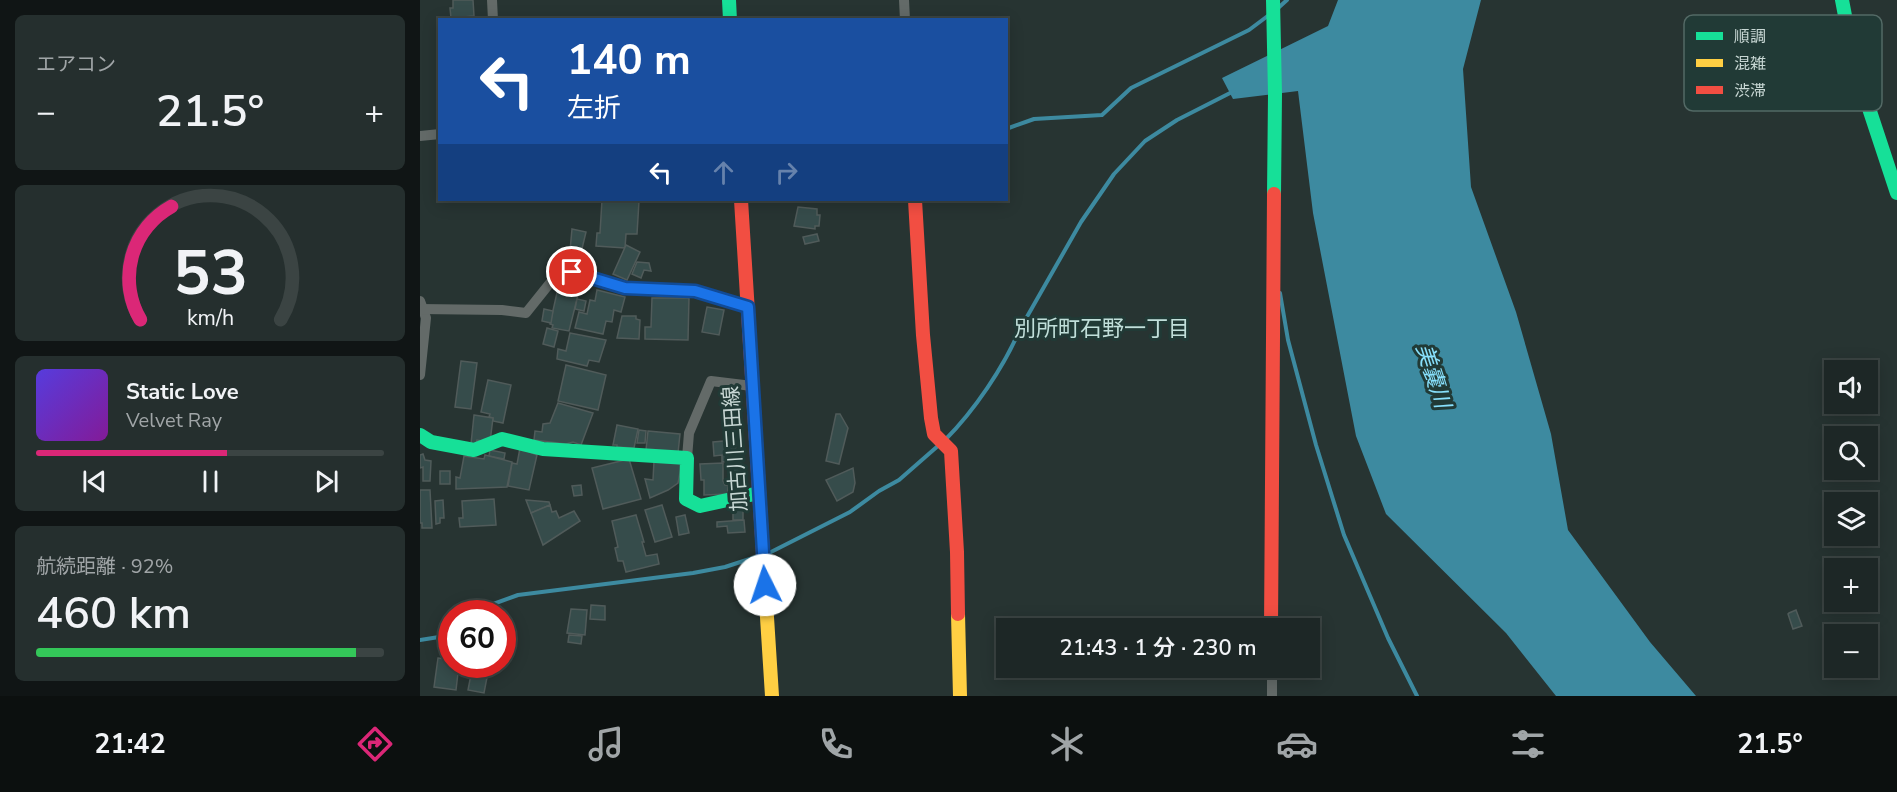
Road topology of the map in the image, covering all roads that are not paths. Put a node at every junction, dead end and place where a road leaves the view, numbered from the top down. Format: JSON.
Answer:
{"nodes":[{"id":1,"x":492,"y":0,"type":"edge"},
{"id":2,"x":729,"y":0,"type":"edge"},
{"id":3,"x":904,"y":0,"type":"edge"},
{"id":4,"x":1273,"y":0,"type":"edge"},
{"id":5,"x":1842,"y":0,"type":"edge"},
{"id":6,"x":1845,"y":15,"type":"edge"},
{"id":7,"x":493,"y":18,"type":"edge"},
{"id":8,"x":730,"y":18,"type":"edge"},
{"id":9,"x":905,"y":18,"type":"edge"},
{"id":10,"x":1870,"y":111,"type":"edge"},
{"id":11,"x":438,"y":134,"type":"edge"},
{"id":12,"x":420,"y":136,"type":"edge"},
{"id":13,"x":1897,"y":194,"type":"edge"},
{"id":14,"x":741,"y":201,"type":"edge"},
{"id":15,"x":915,"y":201,"type":"edge"},
{"id":16,"x":421,"y":306,"type":"edge"},
{"id":17,"x":748,"y":307,"type":"junction"},
{"id":18,"x":420,"y":375,"type":"edge"},
{"id":19,"x":752,"y":386,"type":"junction"},
{"id":20,"x":420,"y":435,"type":"edge"},
{"id":21,"x":687,"y":458,"type":"junction"},
{"id":22,"x":759,"y":493,"type":"junction"},
{"id":23,"x":1271,"y":618,"type":"edge"},
{"id":24,"x":1272,"y":678,"type":"edge"},
{"id":25,"x":772,"y":696,"type":"edge"},
{"id":26,"x":960,"y":696,"type":"edge"},
{"id":27,"x":1272,"y":696,"type":"edge"}],
"edges":[{"from":1,"to":7,"type":"street"},
{"from":2,"to":8,"type":"street"},
{"from":3,"to":9,"type":"street"},
{"from":4,"to":23,"type":"street"},
{"from":5,"to":6,"type":"street"},
{"from":10,"to":13,"type":"street"},
{"from":11,"to":12,"type":"street"},
{"from":14,"to":17,"type":"street","name":"加古川三田線"},
{"from":15,"to":26,"type":"street"},
{"from":16,"to":17,"type":"street"},
{"from":16,"to":18,"type":"street"},
{"from":17,"to":19,"type":"street","name":"加古川三田線"},
{"from":19,"to":21,"type":"street"},
{"from":19,"to":22,"type":"street","name":"加古川三田線"},
{"from":20,"to":21,"type":"street"},
{"from":21,"to":22,"type":"street"},
{"from":22,"to":25,"type":"street","name":"加古川三田線"},
{"from":24,"to":27,"type":"street"}]}
